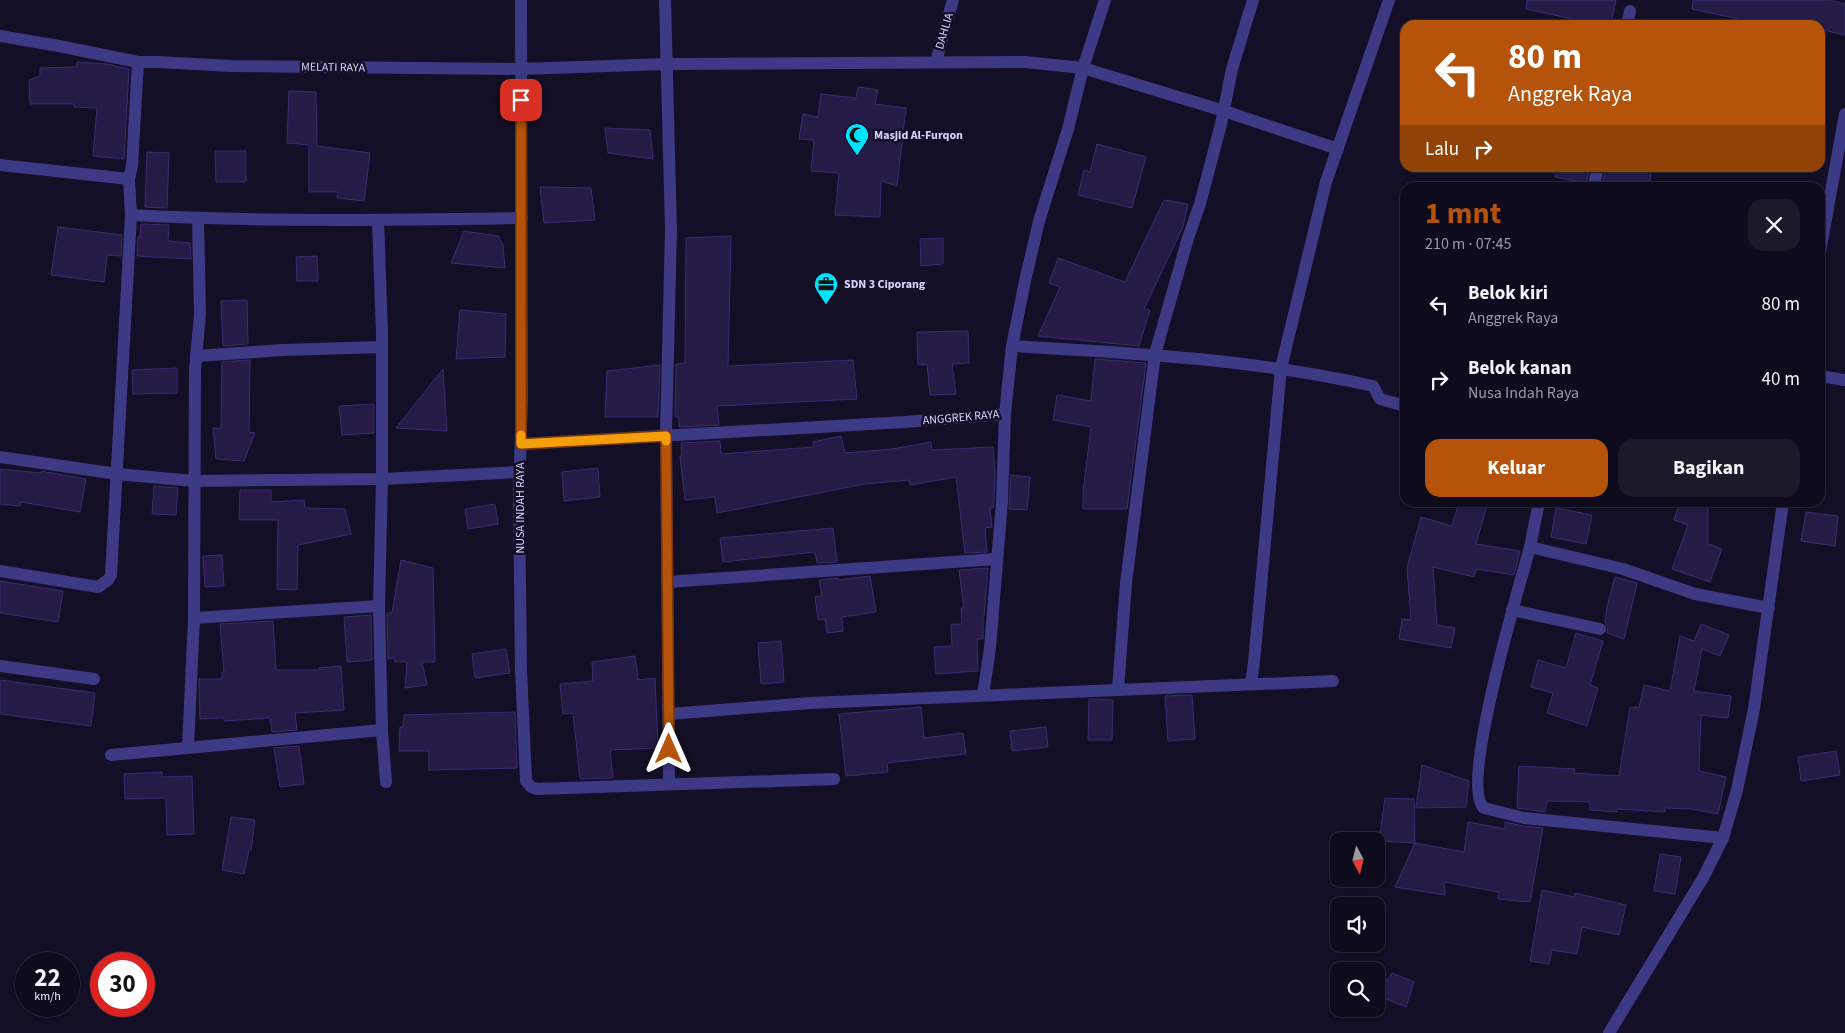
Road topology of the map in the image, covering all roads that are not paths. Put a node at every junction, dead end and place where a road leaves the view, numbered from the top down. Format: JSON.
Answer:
{"nodes":[{"id":1,"x":521,"y":0,"type":"edge"},
{"id":2,"x":665,"y":0,"type":"edge"},
{"id":3,"x":953,"y":0,"type":"edge"},
{"id":4,"x":1105,"y":0,"type":"edge"},
{"id":5,"x":1253,"y":0,"type":"edge"},
{"id":6,"x":1389,"y":0,"type":"edge"},
{"id":7,"x":1630,"y":11,"type":"dead end"},
{"id":8,"x":1628,"y":20,"type":"edge"},
{"id":9,"x":0,"y":36,"type":"edge"},
{"id":10,"x":142,"y":62,"type":"junction"},
{"id":11,"x":936,"y":62,"type":"junction"},
{"id":12,"x":666,"y":64,"type":"junction"},
{"id":13,"x":1083,"y":68,"type":"junction"},
{"id":14,"x":521,"y":69,"type":"junction"},
{"id":15,"x":1224,"y":111,"type":"junction"},
{"id":16,"x":1845,"y":114,"type":"edge"},
{"id":17,"x":1338,"y":149,"type":"junction"},
{"id":18,"x":1841,"y":155,"type":"edge"},
{"id":19,"x":0,"y":165,"type":"edge"},
{"id":20,"x":129,"y":179,"type":"junction"},
{"id":21,"x":131,"y":215,"type":"junction"},
{"id":22,"x":522,"y":218,"type":"junction"},
{"id":23,"x":198,"y":219,"type":"junction"},
{"id":24,"x":378,"y":220,"type":"junction"},
{"id":25,"x":1825,"y":225,"type":"edge"},
{"id":26,"x":1012,"y":346,"type":"junction"},
{"id":27,"x":382,"y":347,"type":"junction"},
{"id":28,"x":1155,"y":354,"type":"junction"},
{"id":29,"x":196,"y":356,"type":"junction"},
{"id":30,"x":1281,"y":368,"type":"junction"},
{"id":31,"x":1825,"y":377,"type":"edge"},
{"id":32,"x":1845,"y":380,"type":"edge"},
{"id":33,"x":1400,"y":405,"type":"edge"},
{"id":34,"x":1005,"y":414,"type":"junction"},
{"id":35,"x":666,"y":436,"type":"junction"},
{"id":36,"x":521,"y":444,"type":"junction"},
{"id":37,"x":0,"y":457,"type":"edge"},
{"id":38,"x":519,"y":472,"type":"junction"},
{"id":39,"x":117,"y":474,"type":"junction"},
{"id":40,"x":382,"y":479,"type":"junction"},
{"id":41,"x":194,"y":481,"type":"junction"},
{"id":42,"x":1538,"y":507,"type":"edge"},
{"id":43,"x":1782,"y":507,"type":"edge"},
{"id":44,"x":1530,"y":547,"type":"junction"},
{"id":45,"x":996,"y":559,"type":"junction"},
{"id":46,"x":0,"y":571,"type":"edge"},
{"id":47,"x":667,"y":582,"type":"junction"},
{"id":48,"x":379,"y":606,"type":"junction"},
{"id":49,"x":1769,"y":608,"type":"junction"},
{"id":50,"x":1512,"y":610,"type":"junction"},
{"id":51,"x":194,"y":618,"type":"junction"},
{"id":52,"x":1600,"y":629,"type":"dead end"},
{"id":53,"x":0,"y":666,"type":"edge"},
{"id":54,"x":94,"y":679,"type":"dead end"},
{"id":55,"x":1333,"y":681,"type":"dead end"},
{"id":56,"x":1251,"y":683,"type":"junction"},
{"id":57,"x":1118,"y":689,"type":"junction"},
{"id":58,"x":983,"y":695,"type":"junction"},
{"id":59,"x":669,"y":714,"type":"junction"},
{"id":60,"x":382,"y":730,"type":"junction"},
{"id":61,"x":188,"y":747,"type":"junction"},
{"id":62,"x":112,"y":755,"type":"dead end"},
{"id":63,"x":834,"y":779,"type":"dead end"},
{"id":64,"x":386,"y":782,"type":"dead end"},
{"id":65,"x":669,"y":784,"type":"junction"},
{"id":66,"x":1724,"y":838,"type":"junction"},
{"id":67,"x":1609,"y":1033,"type":"edge"}],
"edges":[{"from":1,"to":14,"type":"street","name":"NUSA INDAH RAYA"},
{"from":2,"to":12,"type":"street"},
{"from":3,"to":11,"type":"street","name":"DAHLIA"},
{"from":4,"to":13,"type":"street","name":"ANGGREK RAYA"},
{"from":5,"to":15,"type":"street"},
{"from":6,"to":17,"type":"street"},
{"from":7,"to":8,"type":"street"},
{"from":9,"to":10,"type":"street","name":"MELATI RAYA"},
{"from":10,"to":14,"type":"street","name":"MELATI RAYA"},
{"from":10,"to":20,"type":"street"},
{"from":11,"to":12,"type":"street","name":"MELATI RAYA"},
{"from":11,"to":13,"type":"street","name":"MELATI RAYA"},
{"from":12,"to":14,"type":"street","name":"MELATI RAYA"},
{"from":12,"to":35,"type":"street"},
{"from":13,"to":15,"type":"street","name":"MELATI RAYA"},
{"from":13,"to":26,"type":"street","name":"ANGGREK RAYA"},
{"from":14,"to":22,"type":"street","name":"NUSA INDAH RAYA"},
{"from":15,"to":17,"type":"street","name":"MELATI RAYA"},
{"from":15,"to":28,"type":"street"},
{"from":16,"to":18,"type":"street"},
{"from":17,"to":30,"type":"street"},
{"from":18,"to":25,"type":"street"},
{"from":19,"to":20,"type":"street"},
{"from":20,"to":21,"type":"street"},
{"from":21,"to":23,"type":"street"},
{"from":21,"to":39,"type":"street"},
{"from":22,"to":24,"type":"street"},
{"from":22,"to":36,"type":"street","name":"NUSA INDAH RAYA"},
{"from":23,"to":24,"type":"street"},
{"from":23,"to":29,"type":"street"},
{"from":24,"to":27,"type":"street"},
{"from":26,"to":28,"type":"street"},
{"from":26,"to":34,"type":"street","name":"ANGGREK RAYA"},
{"from":27,"to":29,"type":"street"},
{"from":27,"to":40,"type":"street"},
{"from":28,"to":30,"type":"street"},
{"from":28,"to":57,"type":"street"},
{"from":29,"to":41,"type":"street"},
{"from":30,"to":33,"type":"street"},
{"from":30,"to":56,"type":"street"},
{"from":31,"to":32,"type":"street"},
{"from":34,"to":35,"type":"street","name":"ANGGREK RAYA"},
{"from":34,"to":45,"type":"street"},
{"from":35,"to":36,"type":"street","name":"ANGGREK RAYA"},
{"from":35,"to":47,"type":"street"},
{"from":36,"to":38,"type":"street","name":"NUSA INDAH RAYA"},
{"from":37,"to":39,"type":"street"},
{"from":38,"to":40,"type":"street"},
{"from":38,"to":65,"type":"street","name":"NUSA INDAH RAYA"},
{"from":39,"to":41,"type":"street"},
{"from":39,"to":46,"type":"street"},
{"from":40,"to":41,"type":"street"},
{"from":40,"to":48,"type":"street"},
{"from":41,"to":51,"type":"street"},
{"from":42,"to":44,"type":"street"},
{"from":43,"to":49,"type":"street"},
{"from":44,"to":49,"type":"street"},
{"from":44,"to":50,"type":"street"},
{"from":45,"to":47,"type":"street"},
{"from":45,"to":58,"type":"street"},
{"from":47,"to":59,"type":"street"},
{"from":48,"to":51,"type":"street"},
{"from":48,"to":60,"type":"street"},
{"from":49,"to":66,"type":"street"},
{"from":50,"to":52,"type":"street"},
{"from":50,"to":66,"type":"street"},
{"from":51,"to":61,"type":"street"},
{"from":53,"to":54,"type":"street"},
{"from":55,"to":56,"type":"street"},
{"from":56,"to":57,"type":"street"},
{"from":57,"to":58,"type":"street"},
{"from":58,"to":59,"type":"street"},
{"from":59,"to":65,"type":"street"},
{"from":60,"to":61,"type":"street"},
{"from":60,"to":64,"type":"street"},
{"from":61,"to":62,"type":"street"},
{"from":63,"to":65,"type":"street"},
{"from":66,"to":67,"type":"street"}]}
